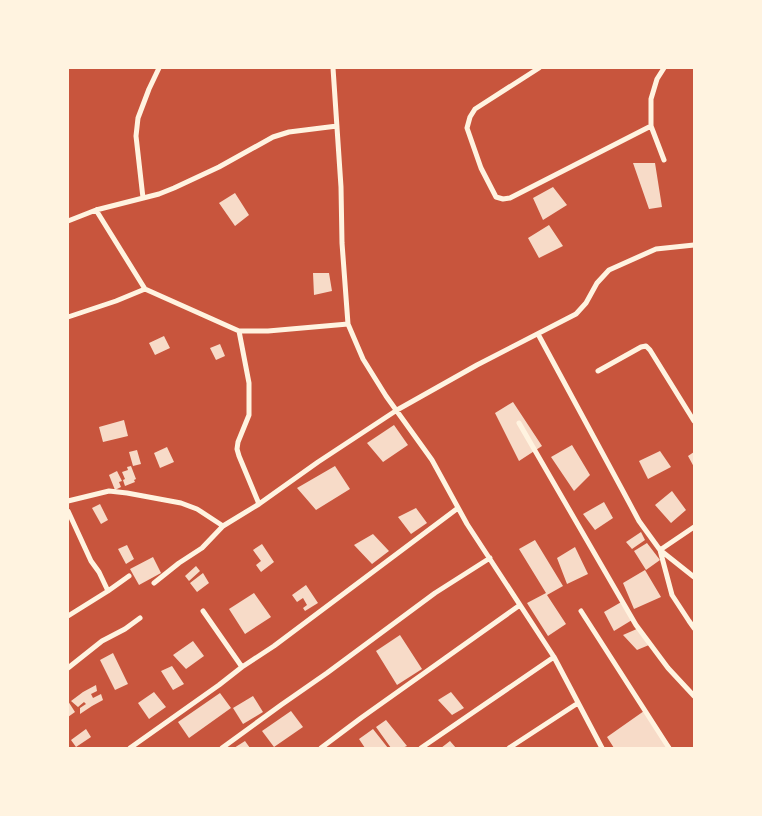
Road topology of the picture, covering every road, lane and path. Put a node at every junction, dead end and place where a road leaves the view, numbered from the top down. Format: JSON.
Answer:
{"nodes":[{"id":1,"x":159,"y":68,"type":"edge"},
{"id":2,"x":333,"y":68,"type":"edge"},
{"id":3,"x":539,"y":68,"type":"edge"},
{"id":4,"x":664,"y":68,"type":"edge"},
{"id":5,"x":337,"y":126,"type":"junction"},
{"id":6,"x":651,"y":126,"type":"junction"},
{"id":7,"x":664,"y":160,"type":"dead end"},
{"id":8,"x":143,"y":198,"type":"junction"},
{"id":9,"x":96,"y":210,"type":"junction"},
{"id":10,"x":68,"y":221,"type":"edge"},
{"id":11,"x":694,"y":245,"type":"edge"},
{"id":12,"x":145,"y":289,"type":"junction"},
{"id":13,"x":68,"y":317,"type":"edge"},
{"id":14,"x":348,"y":324,"type":"junction"},
{"id":15,"x":239,"y":331,"type":"junction"},
{"id":16,"x":538,"y":334,"type":"junction"},
{"id":17,"x":598,"y":371,"type":"dead end"},
{"id":18,"x":397,"y":410,"type":"junction"},
{"id":19,"x":694,"y":421,"type":"edge"},
{"id":20,"x":519,"y":423,"type":"dead end"},
{"id":21,"x":68,"y":501,"type":"edge"},
{"id":22,"x":259,"y":504,"type":"junction"},
{"id":23,"x":458,"y":508,"type":"junction"},
{"id":24,"x":68,"y":511,"type":"edge"},
{"id":25,"x":223,"y":526,"type":"junction"},
{"id":26,"x":694,"y":527,"type":"edge"},
{"id":27,"x":660,"y":550,"type":"junction"},
{"id":28,"x":490,"y":558,"type":"junction"},
{"id":29,"x":129,"y":576,"type":"dead end"},
{"id":30,"x":694,"y":577,"type":"edge"},
{"id":31,"x":154,"y":583,"type":"dead end"},
{"id":32,"x":108,"y":591,"type":"junction"},
{"id":33,"x":520,"y":604,"type":"junction"},
{"id":34,"x":203,"y":611,"type":"dead end"},
{"id":35,"x":581,"y":611,"type":"dead end"},
{"id":36,"x":68,"y":616,"type":"edge"},
{"id":37,"x":140,"y":618,"type":"dead end"},
{"id":38,"x":694,"y":628,"type":"edge"},
{"id":39,"x":554,"y":657,"type":"junction"},
{"id":40,"x":242,"y":667,"type":"junction"},
{"id":41,"x":68,"y":668,"type":"edge"},
{"id":42,"x":694,"y":696,"type":"edge"},
{"id":43,"x":578,"y":703,"type":"junction"},
{"id":44,"x":140,"y":742,"type":"junction"},
{"id":45,"x":130,"y":748,"type":"edge"},
{"id":46,"x":144,"y":748,"type":"edge"},
{"id":47,"x":222,"y":748,"type":"edge"},
{"id":48,"x":321,"y":748,"type":"edge"},
{"id":49,"x":421,"y":748,"type":"edge"},
{"id":50,"x":509,"y":748,"type":"edge"},
{"id":51,"x":601,"y":748,"type":"edge"},
{"id":52,"x":669,"y":748,"type":"edge"}],
"edges":[{"from":1,"to":8,"type":"street"},
{"from":2,"to":5,"type":"street"},
{"from":3,"to":6,"type":"street"},
{"from":4,"to":6,"type":"street"},
{"from":5,"to":8,"type":"street"},
{"from":5,"to":14,"type":"street"},
{"from":6,"to":7,"type":"street"},
{"from":8,"to":9,"type":"street"},
{"from":9,"to":10,"type":"street"},
{"from":9,"to":12,"type":"street"},
{"from":11,"to":16,"type":"street"},
{"from":12,"to":13,"type":"street"},
{"from":12,"to":15,"type":"street"},
{"from":14,"to":15,"type":"street"},
{"from":14,"to":18,"type":"street"},
{"from":15,"to":22,"type":"street"},
{"from":16,"to":18,"type":"street"},
{"from":16,"to":27,"type":"street"},
{"from":17,"to":19,"type":"street"},
{"from":18,"to":22,"type":"street"},
{"from":18,"to":23,"type":"street"},
{"from":20,"to":42,"type":"street"},
{"from":21,"to":25,"type":"street"},
{"from":22,"to":25,"type":"street"},
{"from":23,"to":28,"type":"street"},
{"from":23,"to":40,"type":"street"},
{"from":24,"to":32,"type":"street"},
{"from":25,"to":31,"type":"street"},
{"from":26,"to":27,"type":"street"},
{"from":27,"to":30,"type":"street"},
{"from":27,"to":38,"type":"street"},
{"from":28,"to":33,"type":"street"},
{"from":28,"to":47,"type":"street"},
{"from":29,"to":32,"type":"street"},
{"from":32,"to":36,"type":"street"},
{"from":33,"to":39,"type":"street"},
{"from":33,"to":48,"type":"street"},
{"from":34,"to":40,"type":"street"},
{"from":35,"to":52,"type":"street"},
{"from":37,"to":41,"type":"street"},
{"from":39,"to":43,"type":"street"},
{"from":39,"to":49,"type":"street"},
{"from":40,"to":44,"type":"street"},
{"from":43,"to":50,"type":"street"},
{"from":43,"to":51,"type":"street"},
{"from":44,"to":45,"type":"street"},
{"from":44,"to":46,"type":"street"}]}
